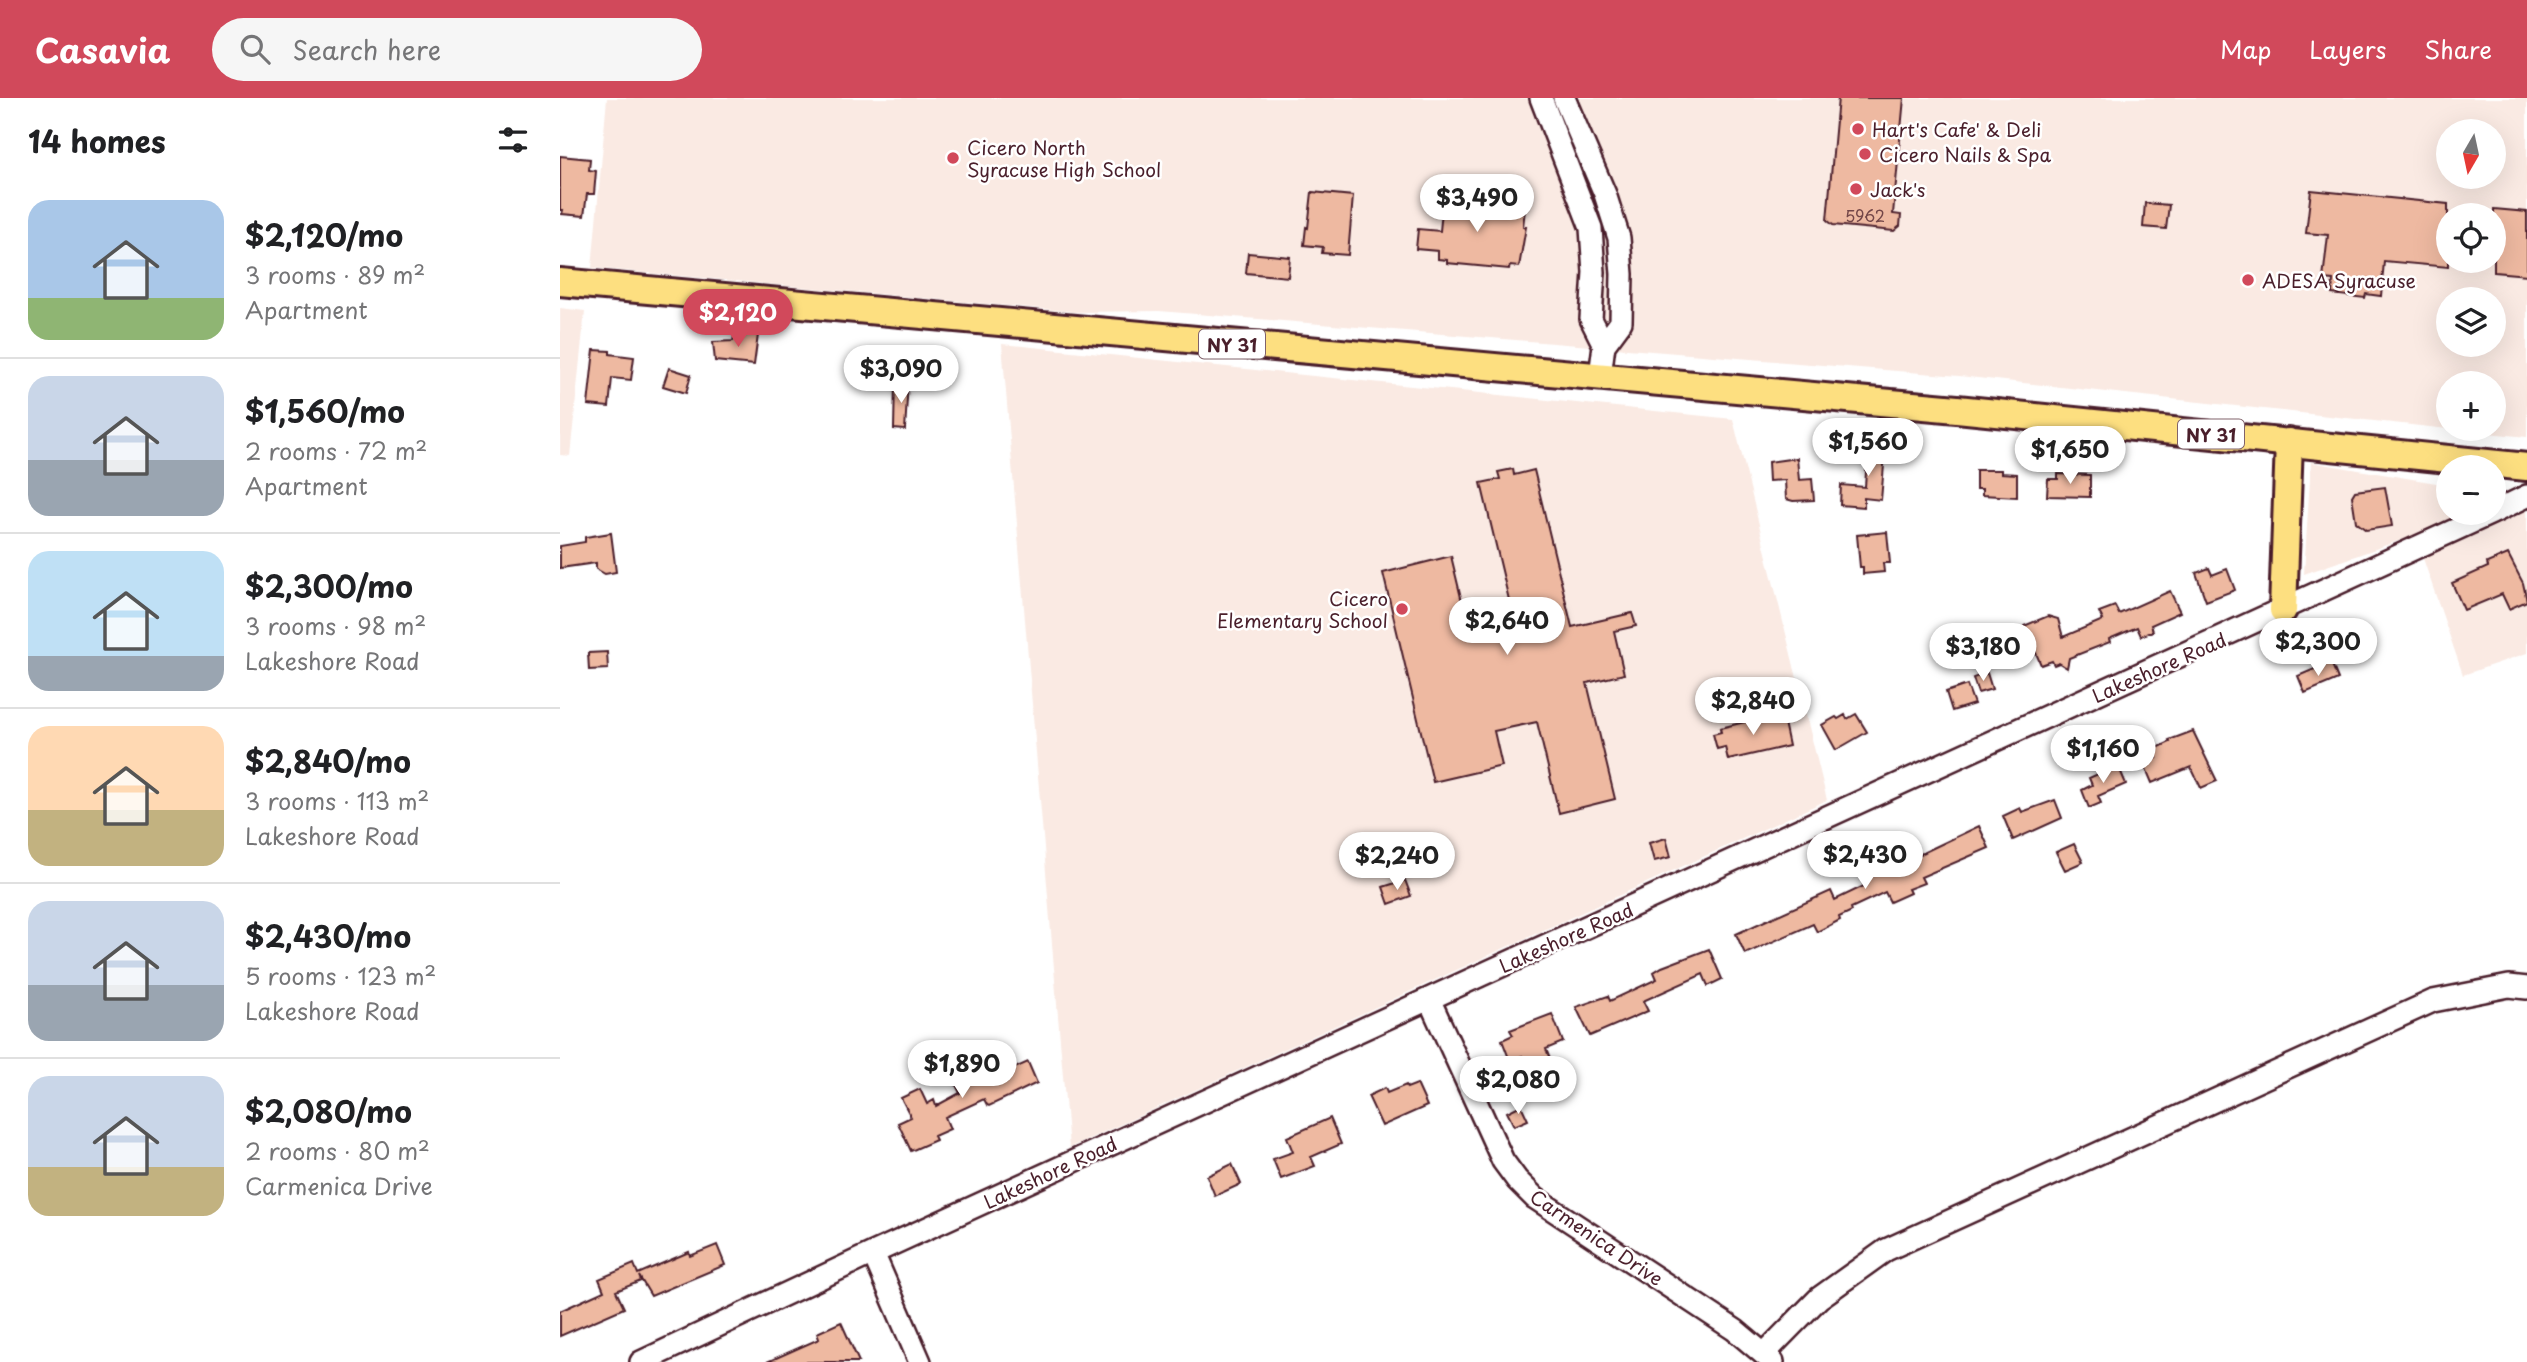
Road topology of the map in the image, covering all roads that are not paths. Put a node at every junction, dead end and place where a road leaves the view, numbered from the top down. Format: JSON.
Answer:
{"nodes":[{"id":1,"x":1541,"y":98,"type":"edge"},
{"id":2,"x":1564,"y":98,"type":"edge"},
{"id":3,"x":560,"y":282,"type":"edge"},
{"id":4,"x":1604,"y":345,"type":"junction"},
{"id":5,"x":1600,"y":376,"type":"junction"},
{"id":6,"x":2289,"y":442,"type":"junction"},
{"id":7,"x":2527,"y":467,"type":"edge"},
{"id":8,"x":2527,"y":496,"type":"edge"},
{"id":9,"x":2506,"y":506,"type":"edge"},
{"id":10,"x":2465,"y":525,"type":"edge"},
{"id":11,"x":2283,"y":610,"type":"junction"},
{"id":12,"x":2527,"y":988,"type":"edge"},
{"id":13,"x":1429,"y":999,"type":"junction"},
{"id":14,"x":873,"y":1253,"type":"junction"},
{"id":15,"x":1769,"y":1358,"type":"edge"},
{"id":16,"x":641,"y":1362,"type":"edge"},
{"id":17,"x":920,"y":1362,"type":"edge"}],
"edges":[{"from":1,"to":4,"type":"street"},
{"from":2,"to":4,"type":"street"},
{"from":3,"to":5,"type":"main road","number":"NY 31"},
{"from":4,"to":5,"type":"street"},
{"from":5,"to":6,"type":"main road","number":"NY 31"},
{"from":6,"to":7,"type":"main road","number":"NY 31"},
{"from":6,"to":11,"type":"main road"},
{"from":8,"to":9,"type":"street","name":"Lakeshore Road"},
{"from":10,"to":11,"type":"street","name":"Lakeshore Road"},
{"from":11,"to":13,"type":"street","name":"Lakeshore Road"},
{"from":12,"to":15,"type":"street"},
{"from":13,"to":14,"type":"street","name":"Lakeshore Road"},
{"from":13,"to":15,"type":"street","name":"Carmenica Drive"},
{"from":14,"to":16,"type":"street","name":"Lakeshore Road"},
{"from":14,"to":17,"type":"street"}]}
